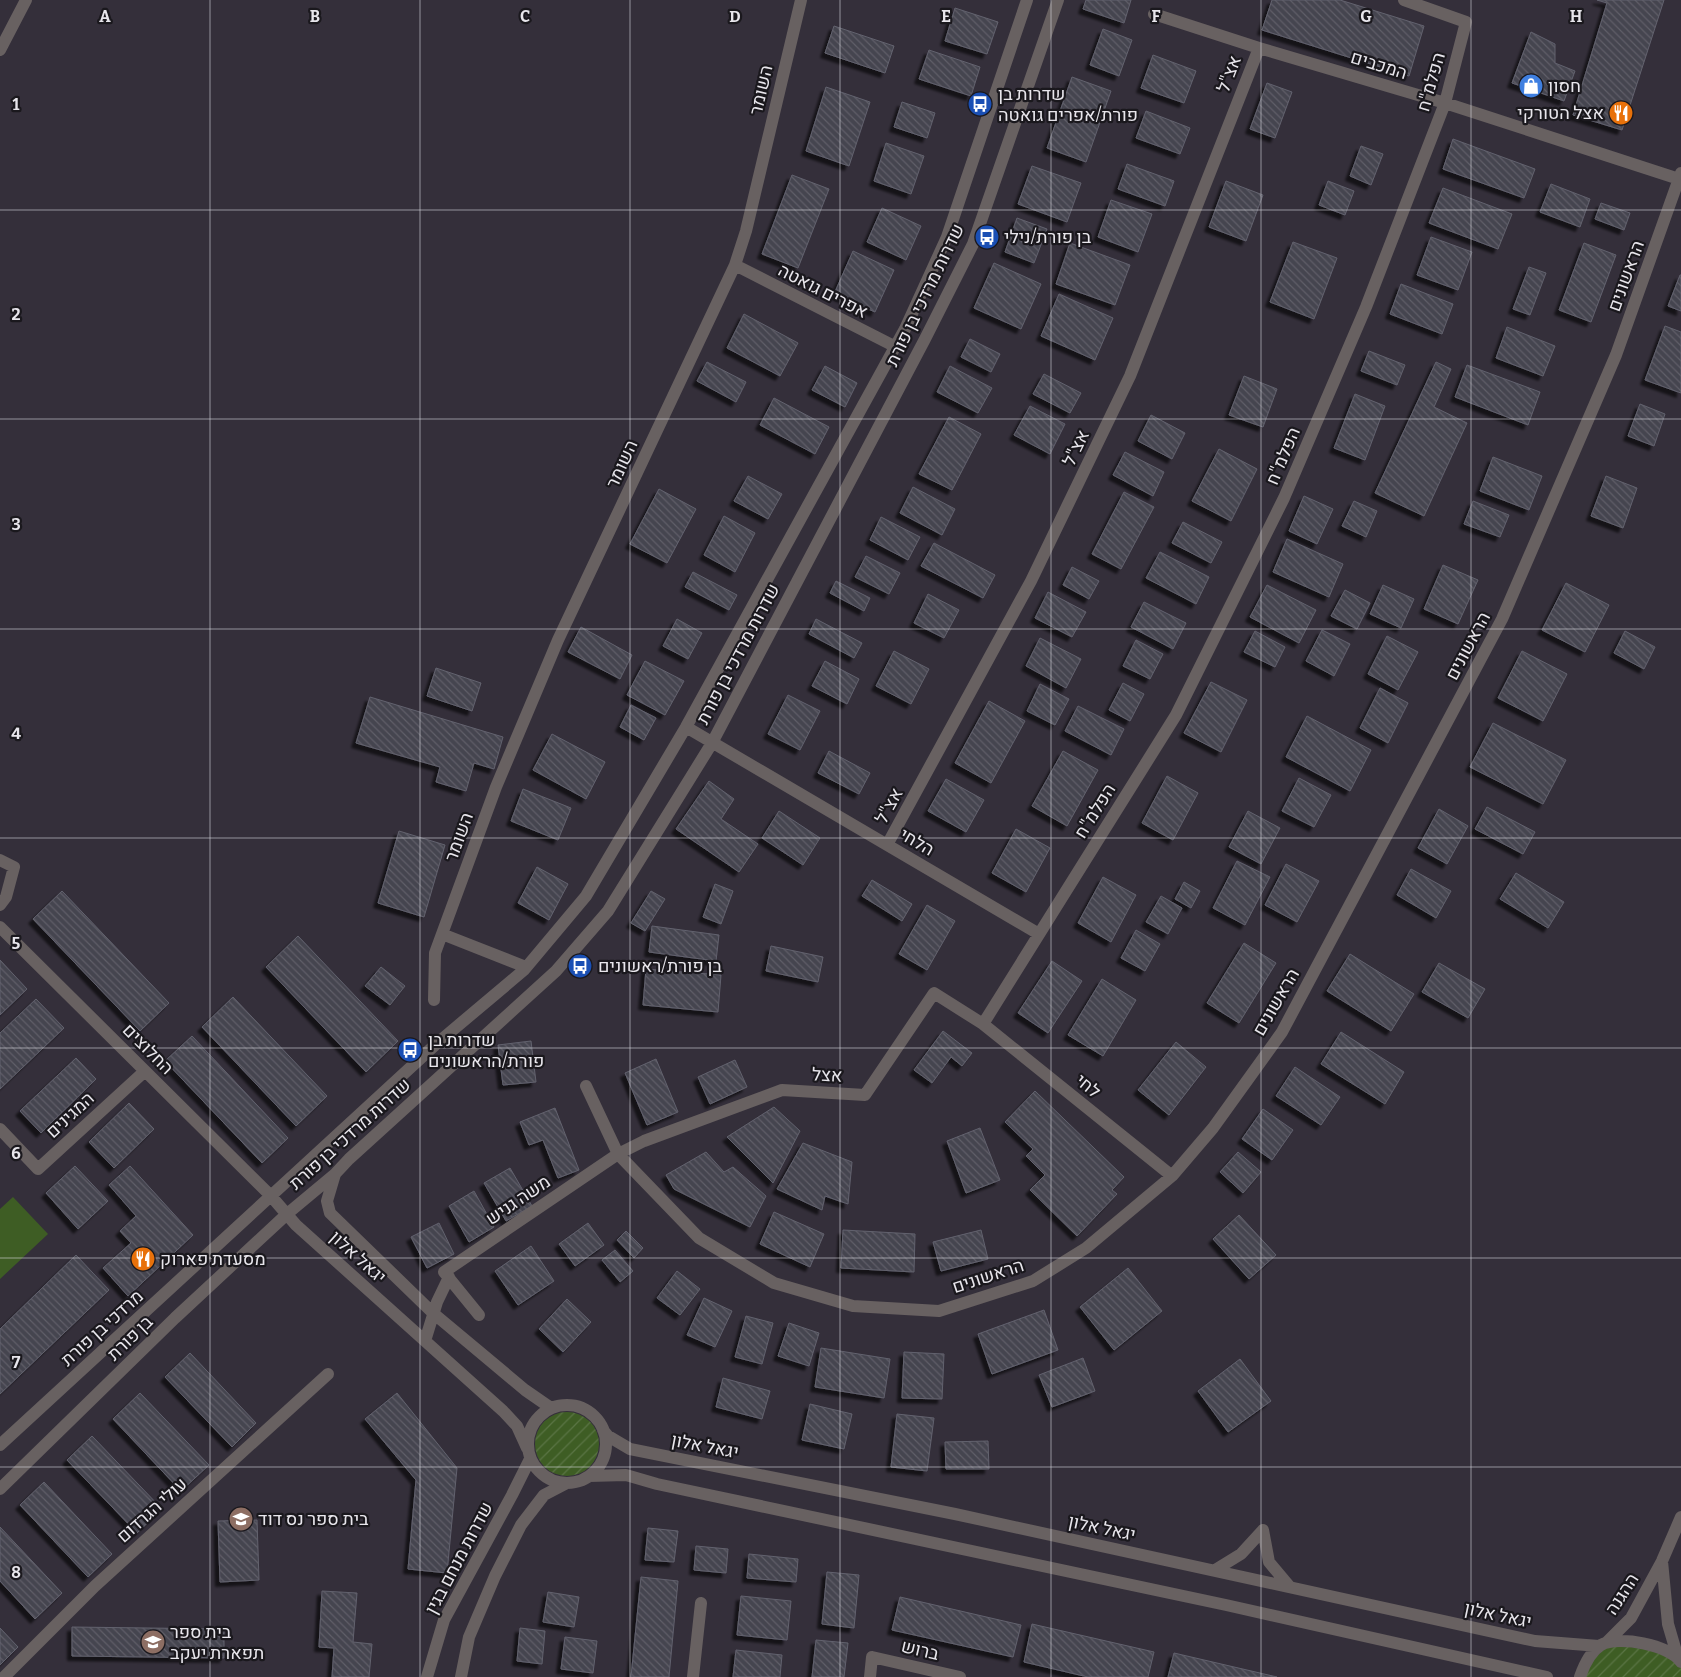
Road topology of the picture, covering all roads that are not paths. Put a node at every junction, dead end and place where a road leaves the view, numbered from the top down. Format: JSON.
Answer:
{"nodes":[{"id":1,"x":26,"y":0,"type":"edge"},
{"id":2,"x":801,"y":0,"type":"edge"},
{"id":3,"x":1027,"y":0,"type":"edge"},
{"id":4,"x":1058,"y":0,"type":"edge"},
{"id":5,"x":1404,"y":0,"type":"edge"},
{"id":6,"x":1154,"y":14,"type":"dead end"},
{"id":7,"x":1259,"y":48,"type":"junction"},
{"id":8,"x":0,"y":50,"type":"edge"},
{"id":9,"x":1445,"y":103,"type":"junction"},
{"id":10,"x":1680,"y":176,"type":"edge"},
{"id":11,"x":735,"y":265,"type":"junction"},
{"id":12,"x":896,"y":347,"type":"junction"},
{"id":13,"x":686,"y":727,"type":"junction"},
{"id":14,"x":712,"y":743,"type":"junction"},
{"id":15,"x":887,"y":845,"type":"junction"},
{"id":16,"x":0,"y":860,"type":"edge"},
{"id":17,"x":0,"y":904,"type":"edge"},
{"id":18,"x":0,"y":927,"type":"edge"},
{"id":19,"x":442,"y":934,"type":"junction"},
{"id":20,"x":1039,"y":934,"type":"junction"},
{"id":21,"x":526,"y":967,"type":"junction"},
{"id":22,"x":434,"y":1000,"type":"dead end"},
{"id":23,"x":983,"y":1024,"type":"junction"},
{"id":24,"x":144,"y":1071,"type":"junction"},
{"id":25,"x":586,"y":1086,"type":"dead end"},
{"id":26,"x":0,"y":1129,"type":"edge"},
{"id":27,"x":618,"y":1154,"type":"junction"},
{"id":28,"x":335,"y":1174,"type":"junction"},
{"id":29,"x":1172,"y":1176,"type":"junction"},
{"id":30,"x":271,"y":1196,"type":"junction"},
{"id":31,"x":287,"y":1214,"type":"junction"},
{"id":32,"x":448,"y":1278,"type":"junction"},
{"id":33,"x":433,"y":1312,"type":"junction"},
{"id":34,"x":479,"y":1315,"type":"dead end"},
{"id":35,"x":425,"y":1341,"type":"junction"},
{"id":36,"x":328,"y":1374,"type":"dead end"},
{"id":37,"x":551,"y":1408,"type":"junction"},
{"id":38,"x":603,"y":1430,"type":"junction"},
{"id":39,"x":0,"y":1444,"type":"edge"},
{"id":40,"x":529,"y":1453,"type":"junction"},
{"id":41,"x":589,"y":1476,"type":"junction"},
{"id":42,"x":567,"y":1483,"type":"junction"},
{"id":43,"x":0,"y":1489,"type":"edge"},
{"id":44,"x":1681,"y":1517,"type":"edge"},
{"id":45,"x":1662,"y":1561,"type":"junction"},
{"id":46,"x":1215,"y":1570,"type":"junction"},
{"id":47,"x":1290,"y":1588,"type":"junction"},
{"id":48,"x":701,"y":1603,"type":"dead end"},
{"id":49,"x":1603,"y":1644,"type":"junction"},
{"id":50,"x":1680,"y":1660,"type":"edge"},
{"id":51,"x":4,"y":1677,"type":"edge"},
{"id":52,"x":427,"y":1677,"type":"edge"},
{"id":53,"x":461,"y":1677,"type":"edge"},
{"id":54,"x":693,"y":1677,"type":"edge"},
{"id":55,"x":870,"y":1677,"type":"edge"},
{"id":56,"x":960,"y":1677,"type":"edge"},
{"id":57,"x":1547,"y":1677,"type":"edge"},
{"id":58,"x":1580,"y":1677,"type":"edge"}],
"edges":[{"from":1,"to":8,"type":"street"},
{"from":2,"to":11,"type":"street","name":"השומר"},
{"from":3,"to":12,"type":"street","name":"שדרות מרדכי בן פורת"},
{"from":4,"to":14,"type":"street","name":"שדרות מרדכי בן פורת"},
{"from":5,"to":9,"type":"street","name":"הפלמ\"ח"},
{"from":6,"to":7,"type":"street","name":"המכבים"},
{"from":7,"to":9,"type":"street","name":"המכבים"},
{"from":7,"to":15,"type":"street","name":"אצ\"ל"},
{"from":9,"to":10,"type":"street","name":"המכבים"},
{"from":9,"to":20,"type":"street","name":"הפלמ\"ח"},
{"from":10,"to":29,"type":"street","name":"הראשונים"},
{"from":11,"to":12,"type":"street","name":"אפרים גואטה"},
{"from":11,"to":19,"type":"street","name":"השומר"},
{"from":12,"to":13,"type":"street","name":"שדרות מרדכי בן פורת"},
{"from":13,"to":14,"type":"street","name":"הלחי"},
{"from":13,"to":21,"type":"street","name":"שדרות מרדכי בן פורת"},
{"from":14,"to":15,"type":"street","name":"הלחי"},
{"from":14,"to":28,"type":"street","name":"שדרות מרדכי בן פורת"},
{"from":15,"to":20,"type":"street","name":"הלחי"},
{"from":16,"to":17,"type":"street"},
{"from":18,"to":24,"type":"street","name":"החלוצים"},
{"from":19,"to":21,"type":"street"},
{"from":19,"to":22,"type":"street","name":"השומר"},
{"from":20,"to":23,"type":"street"},
{"from":21,"to":30,"type":"street","name":"שדרות מרדכי בן פורת"},
{"from":23,"to":27,"type":"street","name":"אצל"},
{"from":23,"to":29,"type":"street","name":"לחי"},
{"from":24,"to":26,"type":"street","name":"המגינים"},
{"from":24,"to":30,"type":"street","name":"החלוצים"},
{"from":25,"to":27,"type":"street","name":"הראשונים"},
{"from":27,"to":29,"type":"street","name":"הראשונים"},
{"from":27,"to":32,"type":"street","name":"משה גניש"},
{"from":28,"to":31,"type":"street","name":"שדרות מרדכי בן פורת"},
{"from":28,"to":33,"type":"street","name":"יגאל אלון"},
{"from":30,"to":31,"type":"street","name":"יגאל אלון"},
{"from":30,"to":39,"type":"street","name":"מרדכי בן פורת"},
{"from":31,"to":35,"type":"street","name":"יגאל אלון"},
{"from":31,"to":43,"type":"street","name":"בן פורת"},
{"from":32,"to":33,"type":"street","name":"משה גניש"},
{"from":32,"to":34,"type":"street"},
{"from":33,"to":35,"type":"street","name":"משה גניש"},
{"from":33,"to":37,"type":"street","name":"יגאל אלון"},
{"from":35,"to":40,"type":"street","name":"יגאל אלון"},
{"from":36,"to":51,"type":"street","name":"עולי הגרדום"},
{"from":37,"to":38,"type":"street"},
{"from":37,"to":40,"type":"street"},
{"from":38,"to":41,"type":"street"},
{"from":38,"to":46,"type":"street","name":"יגאל אלון"},
{"from":40,"to":42,"type":"street"},
{"from":40,"to":52,"type":"street","name":"שדרות מנחם בגין"},
{"from":41,"to":42,"type":"street"},
{"from":41,"to":57,"type":"street"},
{"from":42,"to":53,"type":"street"},
{"from":44,"to":45,"type":"street","name":"ההגנה"},
{"from":45,"to":49,"type":"street","name":"ההגנה"},
{"from":45,"to":50,"type":"street","name":"ההגנה"},
{"from":46,"to":47,"type":"street","name":"יגאל אלון"},
{"from":46,"to":47,"type":"street"},
{"from":47,"to":49,"type":"street","name":"יגאל אלון"},
{"from":48,"to":54,"type":"street"},
{"from":49,"to":50,"type":"street","name":"יגאל אלון"},
{"from":49,"to":58,"type":"street","name":"ההגנה"},
{"from":55,"to":56,"type":"street","name":"ברוש"}]}
